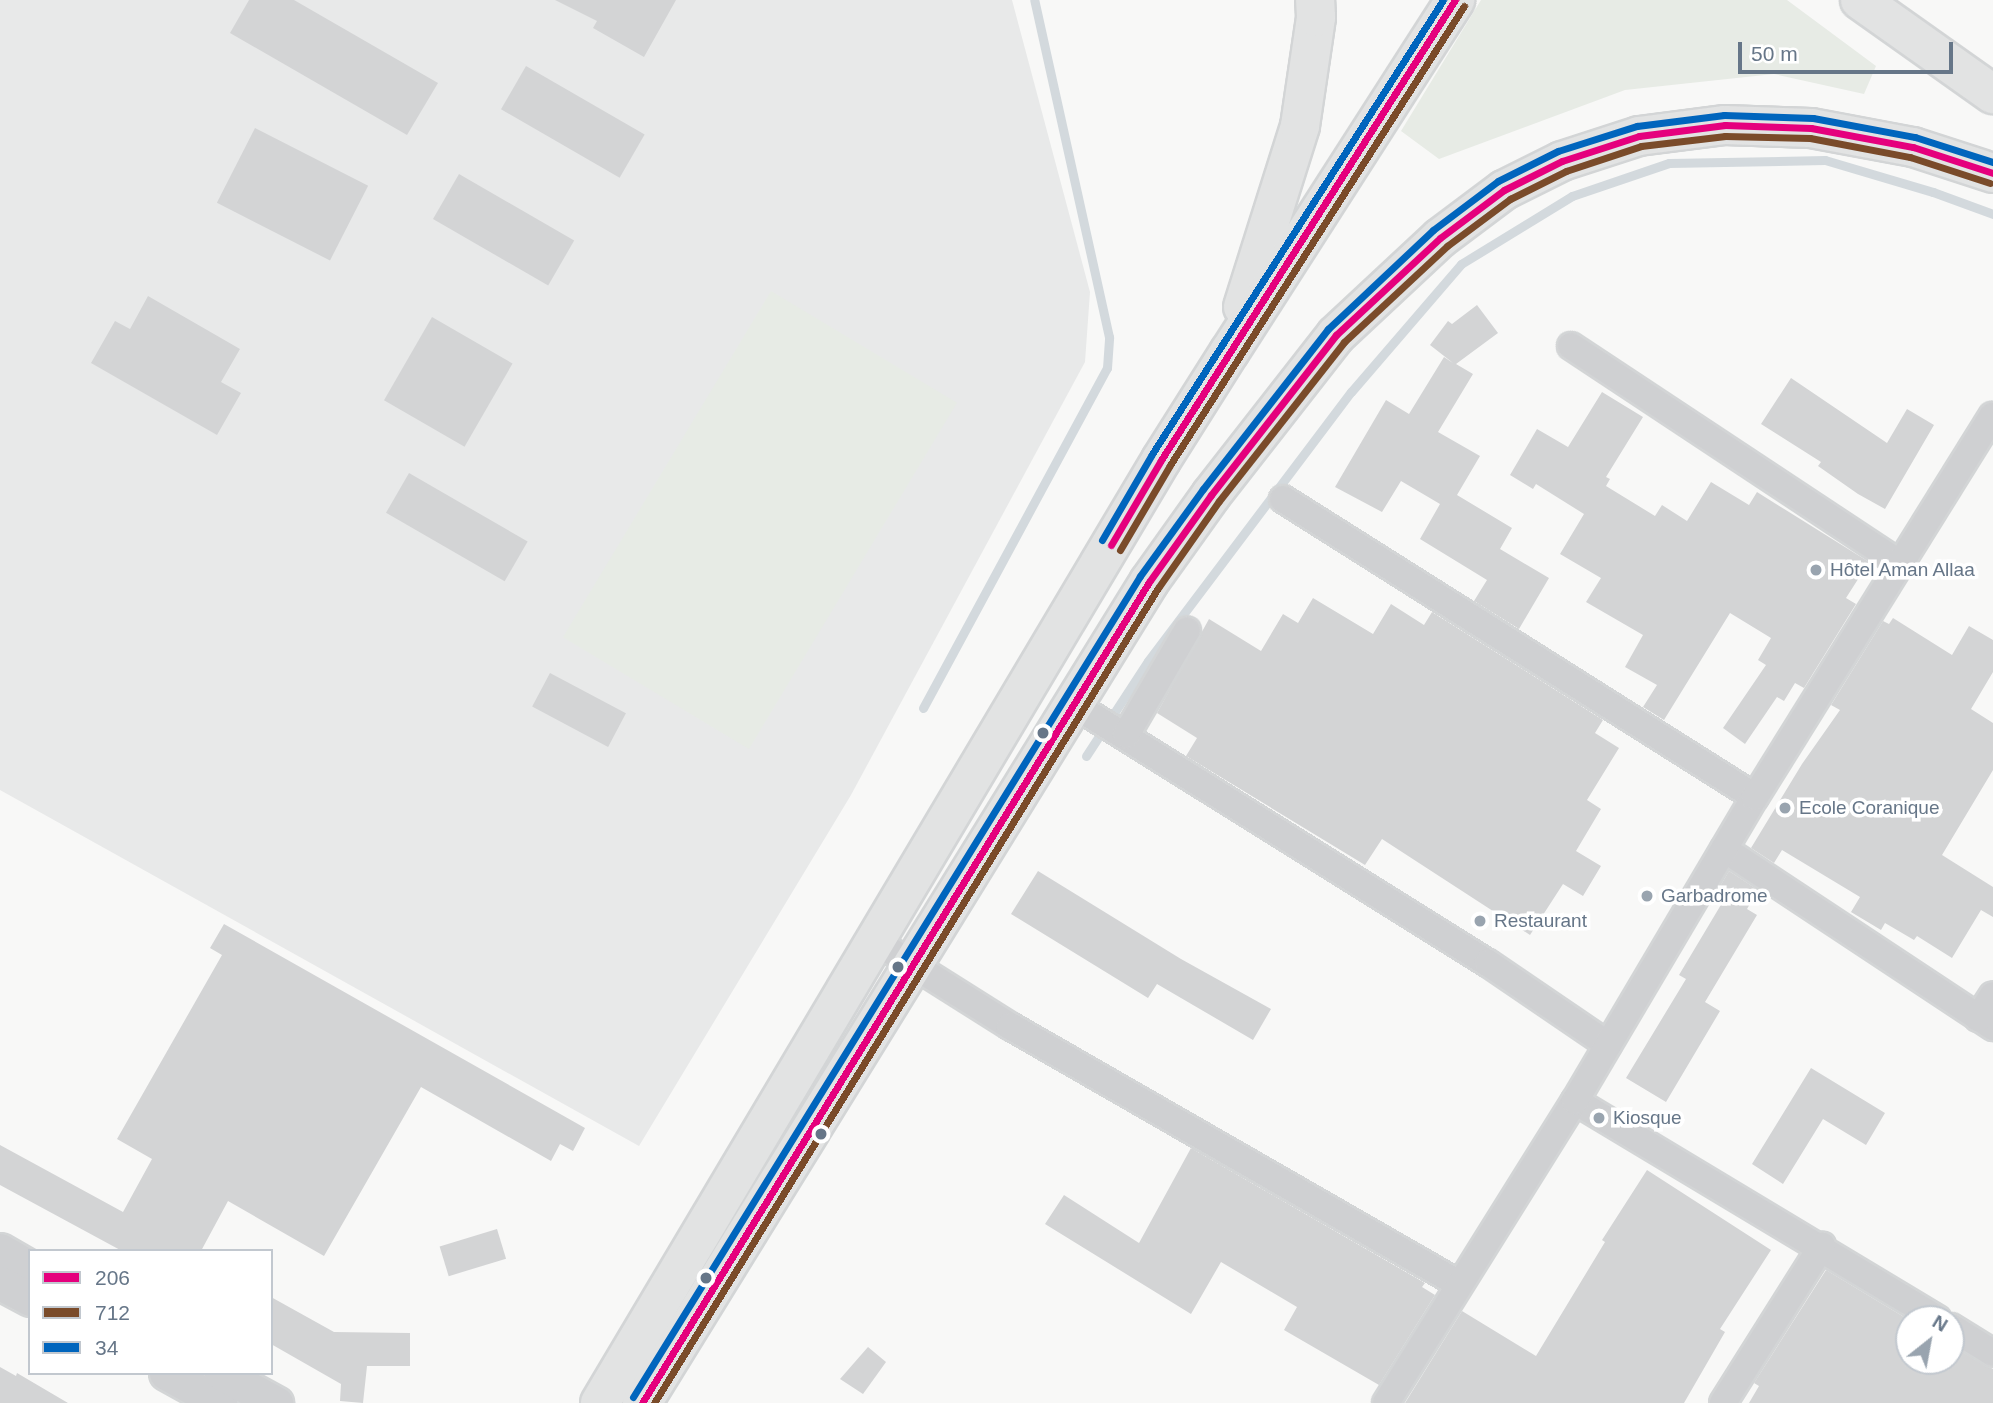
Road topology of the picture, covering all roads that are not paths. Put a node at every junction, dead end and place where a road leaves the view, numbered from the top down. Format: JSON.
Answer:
{"nodes":[{"id":1,"x":1315,"y":0,"type":"edge"},
{"id":2,"x":1455,"y":0,"type":"edge"},
{"id":3,"x":1860,"y":0,"type":"edge"},
{"id":4,"x":1993,"y":94,"type":"edge"},
{"id":5,"x":1993,"y":173,"type":"edge"},
{"id":6,"x":1571,"y":345,"type":"dead end"},
{"id":7,"x":1230,"y":351,"type":"junction"},
{"id":8,"x":1992,"y":416,"type":"edge"},
{"id":9,"x":1283,"y":499,"type":"dead end"},
{"id":10,"x":1899,"y":563,"type":"junction"},
{"id":11,"x":1187,"y":630,"type":"dead end"},
{"id":12,"x":1081,"y":709,"type":"junction"},
{"id":13,"x":1123,"y":733,"type":"junction"},
{"id":14,"x":1755,"y":797,"type":"junction"},
{"id":15,"x":1724,"y":849,"type":"junction"},
{"id":16,"x":875,"y":941,"type":"junction"},
{"id":17,"x":911,"y":963,"type":"junction"},
{"id":18,"x":1993,"y":995,"type":"edge"},
{"id":19,"x":1986,"y":1022,"type":"edge"},
{"id":20,"x":1608,"y":1045,"type":"junction"},
{"id":21,"x":1576,"y":1101,"type":"junction"},
{"id":22,"x":1822,"y":1247,"type":"junction"},
{"id":23,"x":0,"y":1250,"type":"edge"},
{"id":24,"x":28,"y":1266,"type":"edge"},
{"id":25,"x":0,"y":1283,"type":"edge"},
{"id":26,"x":1459,"y":1284,"type":"junction"},
{"id":27,"x":28,"y":1298,"type":"edge"},
{"id":28,"x":1915,"y":1305,"type":"edge"},
{"id":29,"x":1965,"y":1336,"type":"edge"},
{"id":30,"x":1993,"y":1353,"type":"edge"},
{"id":31,"x":170,"y":1375,"type":"edge"},
{"id":32,"x":224,"y":1375,"type":"edge"},
{"id":33,"x":220,"y":1403,"type":"edge"},
{"id":34,"x":276,"y":1403,"type":"edge"},
{"id":35,"x":600,"y":1403,"type":"edge"},
{"id":36,"x":642,"y":1403,"type":"edge"},
{"id":37,"x":1386,"y":1403,"type":"edge"},
{"id":38,"x":1723,"y":1403,"type":"edge"}],
"edges":[{"from":1,"to":7,"type":"main road"},
{"from":2,"to":7,"type":"main road"},
{"from":3,"to":4,"type":"main road"},
{"from":5,"to":12,"type":"main road"},
{"from":6,"to":10,"type":"street"},
{"from":7,"to":16,"type":"main road"},
{"from":8,"to":10,"type":"street"},
{"from":9,"to":14,"type":"street"},
{"from":10,"to":14,"type":"street"},
{"from":11,"to":13,"type":"street"},
{"from":12,"to":13,"type":"street"},
{"from":12,"to":17,"type":"main road"},
{"from":13,"to":20,"type":"street"},
{"from":14,"to":15,"type":"street"},
{"from":15,"to":19,"type":"street"},
{"from":15,"to":20,"type":"street"},
{"from":16,"to":17,"type":"street"},
{"from":16,"to":35,"type":"main road"},
{"from":17,"to":26,"type":"street"},
{"from":17,"to":36,"type":"main road"},
{"from":18,"to":19,"type":"street"},
{"from":20,"to":21,"type":"street"},
{"from":21,"to":22,"type":"street"},
{"from":21,"to":26,"type":"street"},
{"from":22,"to":28,"type":"street"},
{"from":22,"to":38,"type":"street"},
{"from":23,"to":24,"type":"street"},
{"from":25,"to":27,"type":"street"},
{"from":26,"to":37,"type":"street"},
{"from":29,"to":30,"type":"street"},
{"from":31,"to":33,"type":"street"},
{"from":32,"to":34,"type":"street"}]}
